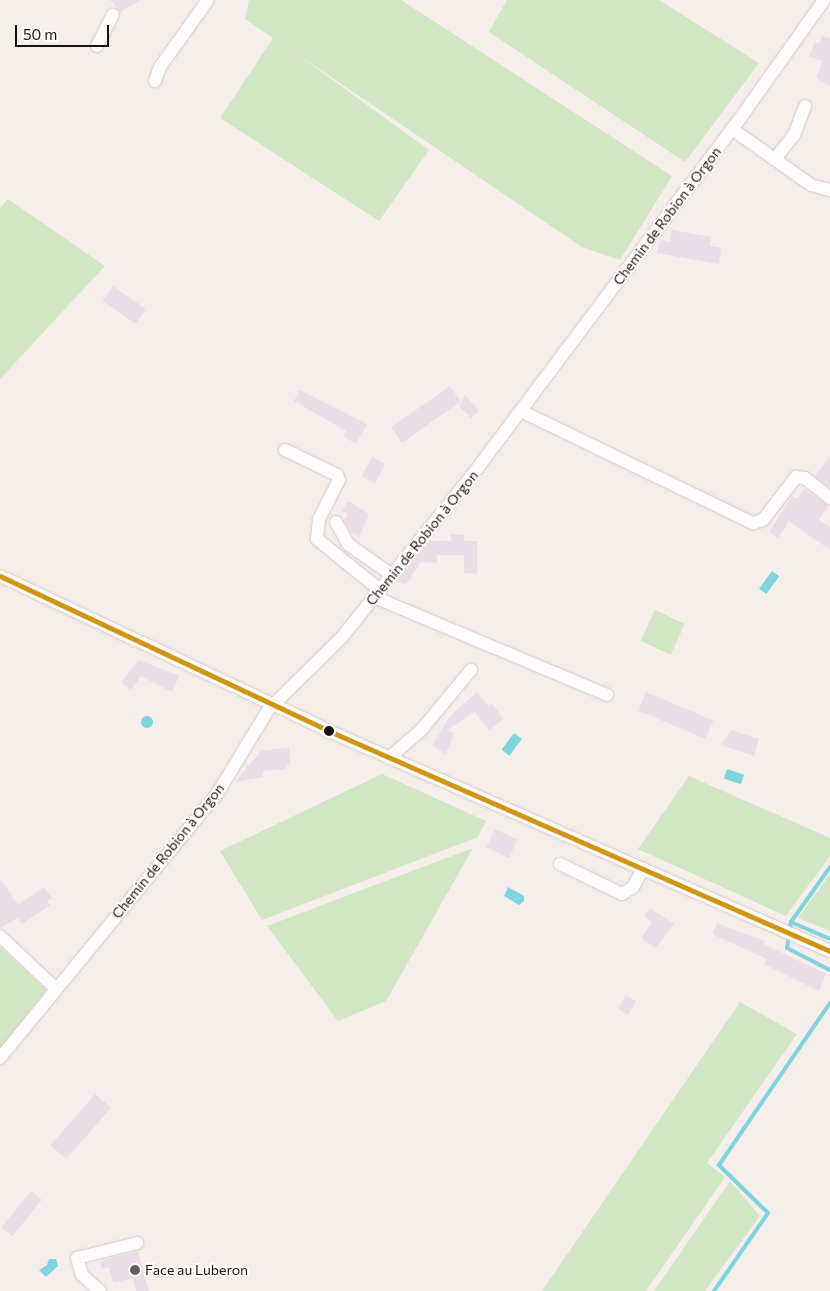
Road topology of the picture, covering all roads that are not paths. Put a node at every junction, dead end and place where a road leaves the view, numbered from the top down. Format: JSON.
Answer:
{"nodes":[{"id":1,"x":208,"y":0,"type":"edge"},
{"id":2,"x":825,"y":5,"type":"edge"},
{"id":3,"x":113,"y":15,"type":"dead end"},
{"id":4,"x":97,"y":46,"type":"dead end"},
{"id":5,"x":155,"y":81,"type":"dead end"},
{"id":6,"x":805,"y":106,"type":"dead end"},
{"id":7,"x":732,"y":129,"type":"junction"},
{"id":8,"x":775,"y":159,"type":"junction"},
{"id":9,"x":830,"y":190,"type":"edge"},
{"id":10,"x":521,"y":411,"type":"junction"},
{"id":11,"x":285,"y":450,"type":"dead end"},
{"id":12,"x":830,"y":498,"type":"edge"},
{"id":13,"x":336,"y":522,"type":"dead end"},
{"id":14,"x":392,"y":575,"type":"junction"},
{"id":15,"x":0,"y":576,"type":"edge"},
{"id":16,"x":377,"y":594,"type":"junction"},
{"id":17,"x":471,"y":670,"type":"dead end"},
{"id":18,"x":607,"y":696,"type":"dead end"},
{"id":19,"x":276,"y":704,"type":"junction"},
{"id":20,"x":389,"y":758,"type":"junction"},
{"id":21,"x":560,"y":864,"type":"dead end"},
{"id":22,"x":643,"y":869,"type":"junction"},
{"id":23,"x":0,"y":936,"type":"edge"},
{"id":24,"x":830,"y":951,"type":"edge"},
{"id":25,"x":56,"y":989,"type":"junction"},
{"id":26,"x":0,"y":1058,"type":"edge"},
{"id":27,"x":137,"y":1243,"type":"dead end"},
{"id":28,"x":100,"y":1291,"type":"edge"}],
"edges":[{"from":1,"to":5,"type":"street"},
{"from":2,"to":7,"type":"street","name":"Chemin de Robion à Orgon"},
{"from":3,"to":4,"type":"street"},
{"from":6,"to":8,"type":"street"},
{"from":7,"to":8,"type":"street"},
{"from":7,"to":10,"type":"street","name":"Chemin de Robion à Orgon"},
{"from":8,"to":9,"type":"street"},
{"from":10,"to":12,"type":"street"},
{"from":10,"to":14,"type":"street","name":"Chemin de Robion à Orgon"},
{"from":11,"to":16,"type":"street"},
{"from":13,"to":14,"type":"street"},
{"from":14,"to":16,"type":"street","name":"Chemin de Robion à Orgon"},
{"from":15,"to":19,"type":"street"},
{"from":16,"to":18,"type":"street"},
{"from":16,"to":19,"type":"street","name":"Chemin de Robion à Orgon"},
{"from":17,"to":20,"type":"street"},
{"from":19,"to":20,"type":"street"},
{"from":19,"to":25,"type":"street","name":"Chemin de Robion à Orgon"},
{"from":20,"to":22,"type":"street"},
{"from":21,"to":22,"type":"street"},
{"from":22,"to":24,"type":"street"},
{"from":23,"to":25,"type":"street"},
{"from":25,"to":26,"type":"street","name":"Chemin de Robion à Orgon"},
{"from":27,"to":28,"type":"street"}]}
